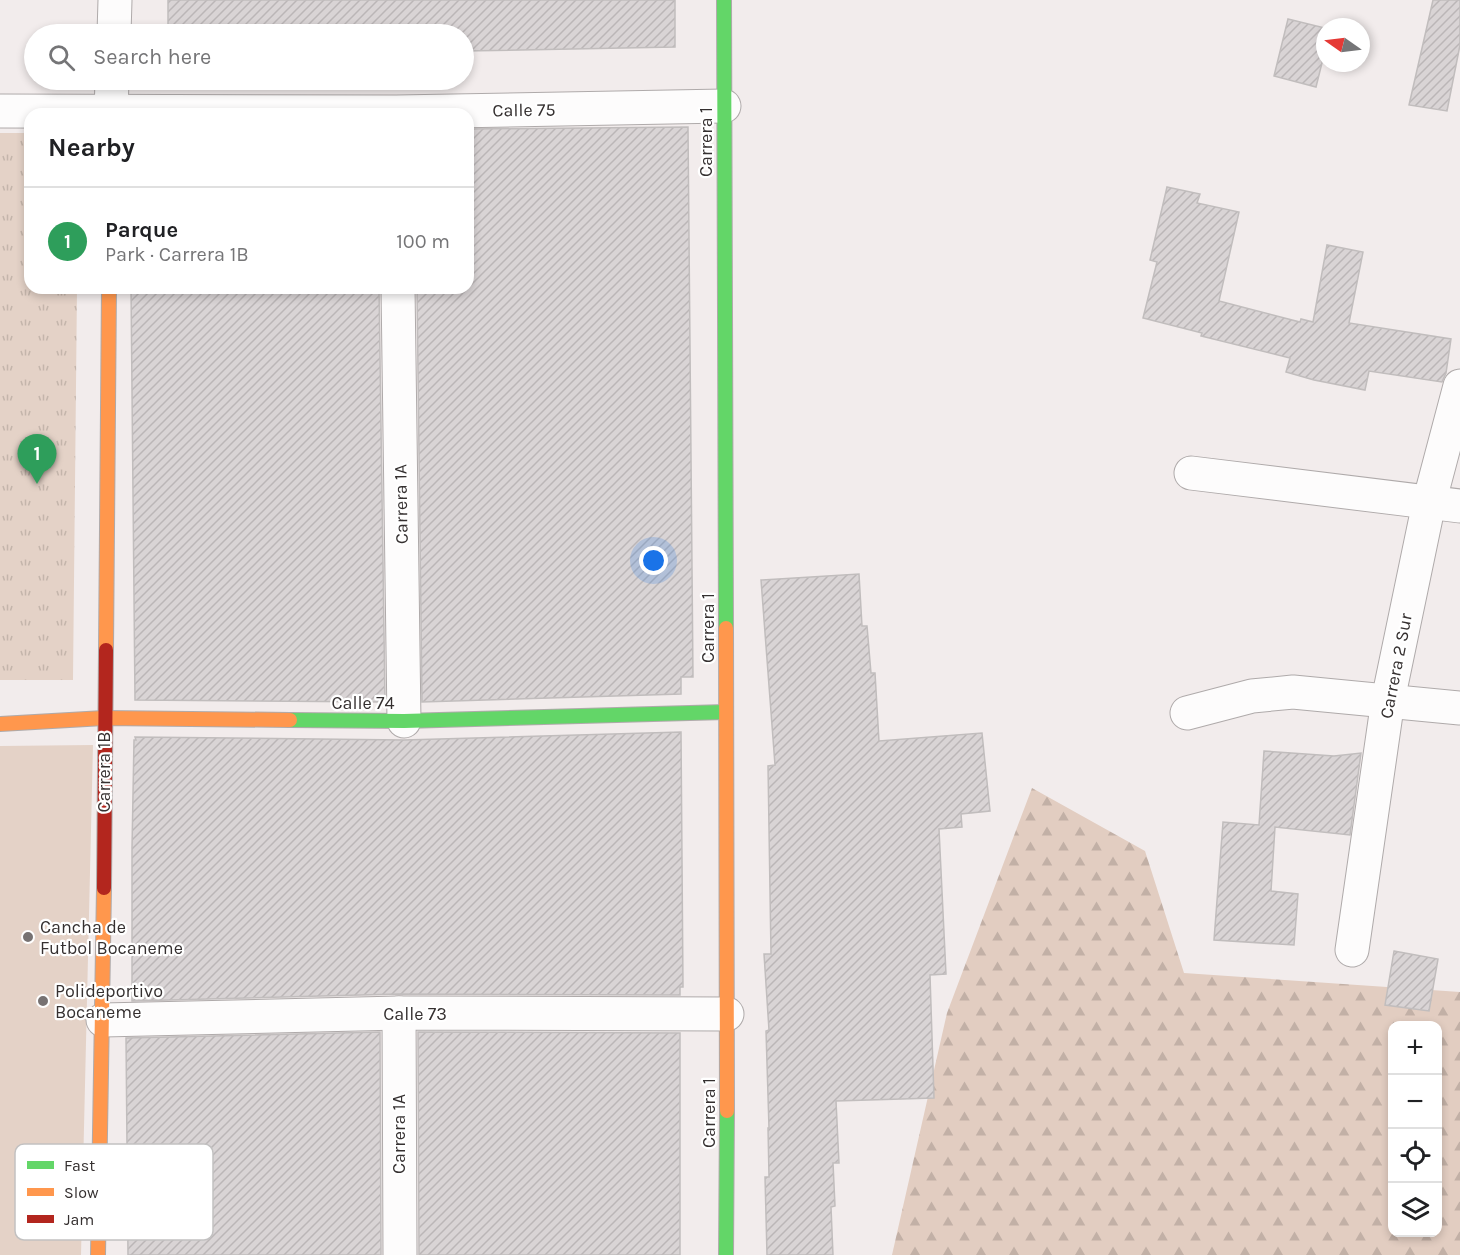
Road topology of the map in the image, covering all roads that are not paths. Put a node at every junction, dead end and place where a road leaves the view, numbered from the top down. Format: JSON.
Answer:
{"nodes":[{"id":1,"x":115,"y":0,"type":"edge"},
{"id":2,"x":724,"y":0,"type":"edge"},
{"id":3,"x":114,"y":24,"type":"edge"},
{"id":4,"x":112,"y":90,"type":"edge"},
{"id":5,"x":724,"y":106,"type":"junction"},
{"id":6,"x":111,"y":108,"type":"edge"},
{"id":7,"x":0,"y":111,"type":"edge"},
{"id":8,"x":24,"y":111,"type":"edge"},
{"id":9,"x":474,"y":111,"type":"edge"},
{"id":10,"x":109,"y":294,"type":"edge"},
{"id":11,"x":398,"y":294,"type":"edge"},
{"id":12,"x":1460,"y":386,"type":"edge"},
{"id":13,"x":1191,"y":473,"type":"dead end"},
{"id":14,"x":1445,"y":504,"type":"edge"},
{"id":15,"x":1388,"y":700,"type":"junction"},
{"id":16,"x":1460,"y":708,"type":"edge"},
{"id":17,"x":726,"y":712,"type":"junction"},
{"id":18,"x":1187,"y":713,"type":"dead end"},
{"id":19,"x":104,"y":718,"type":"junction"},
{"id":20,"x":404,"y":721,"type":"junction"},
{"id":21,"x":0,"y":724,"type":"edge"},
{"id":22,"x":1352,"y":950,"type":"dead end"},
{"id":23,"x":399,"y":1013,"type":"junction"},
{"id":24,"x":727,"y":1014,"type":"junction"},
{"id":25,"x":103,"y":1020,"type":"junction"},
{"id":26,"x":100,"y":1144,"type":"edge"},
{"id":27,"x":98,"y":1240,"type":"edge"},
{"id":28,"x":98,"y":1255,"type":"edge"},
{"id":29,"x":400,"y":1255,"type":"edge"},
{"id":30,"x":726,"y":1255,"type":"edge"}],
"edges":[{"from":1,"to":3,"type":"street"},
{"from":2,"to":5,"type":"street","name":"Carrera 1"},
{"from":4,"to":6,"type":"street"},
{"from":5,"to":9,"type":"street","name":"Calle 75"},
{"from":5,"to":17,"type":"street","name":"Carrera 1"},
{"from":7,"to":8,"type":"street","name":"Calle 75"},
{"from":10,"to":19,"type":"street","name":"Carrera 1B"},
{"from":11,"to":20,"type":"street","name":"Carrera 1A"},
{"from":12,"to":14,"type":"street","name":"Carrera 2 Sur"},
{"from":13,"to":14,"type":"street"},
{"from":14,"to":15,"type":"street","name":"Carrera 2 Sur"},
{"from":15,"to":16,"type":"street"},
{"from":15,"to":18,"type":"street"},
{"from":15,"to":22,"type":"street","name":"Carrera 2 Sur"},
{"from":17,"to":20,"type":"street","name":"Calle 74"},
{"from":17,"to":24,"type":"street","name":"Carrera 1"},
{"from":19,"to":20,"type":"street","name":"Calle 74"},
{"from":19,"to":21,"type":"street","name":"Calle 74"},
{"from":19,"to":25,"type":"street","name":"Carrera 1B"},
{"from":23,"to":24,"type":"street","name":"Calle 73"},
{"from":23,"to":25,"type":"street","name":"Calle 73"},
{"from":23,"to":29,"type":"street","name":"Carrera 1A"},
{"from":24,"to":30,"type":"street","name":"Carrera 1"},
{"from":25,"to":26,"type":"street","name":"Carrera 1B"},
{"from":27,"to":28,"type":"street","name":"Carrera 1B"}]}
